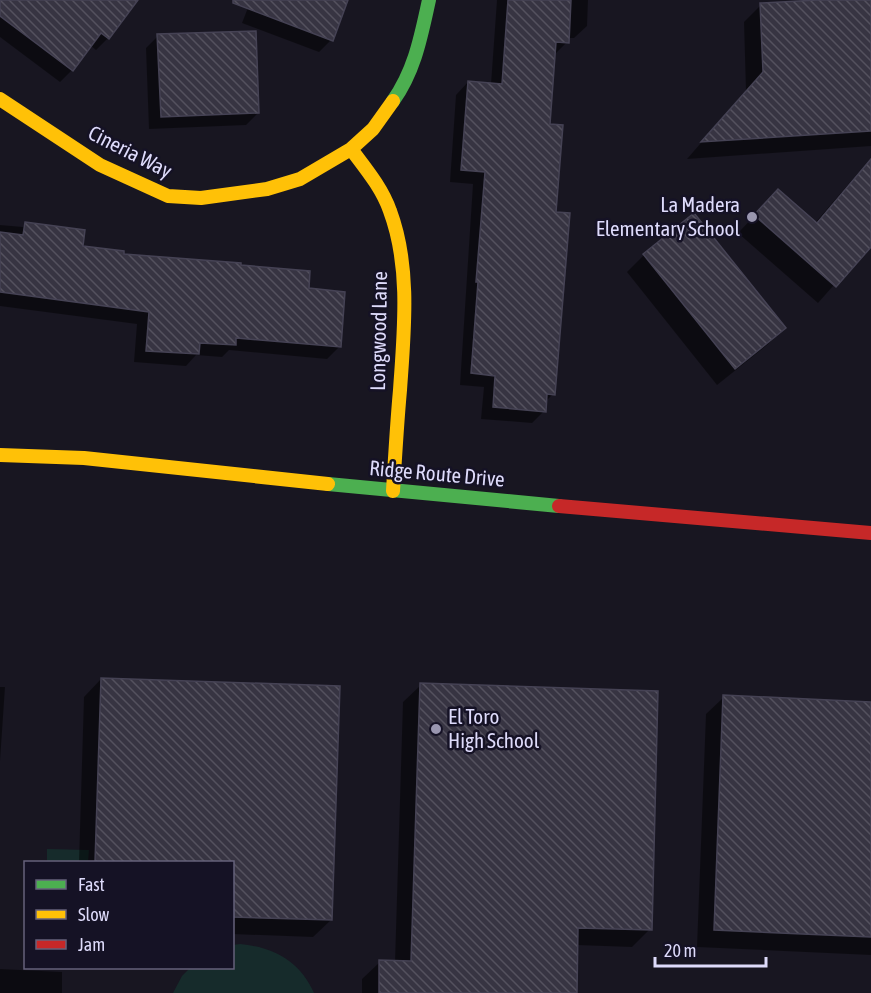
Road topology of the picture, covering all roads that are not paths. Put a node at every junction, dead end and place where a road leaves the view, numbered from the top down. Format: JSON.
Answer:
{"nodes":[{"id":1,"x":429,"y":0,"type":"edge"},
{"id":2,"x":0,"y":99,"type":"edge"},
{"id":3,"x":351,"y":149,"type":"junction"},
{"id":4,"x":0,"y":455,"type":"edge"},
{"id":5,"x":393,"y":491,"type":"junction"},
{"id":6,"x":871,"y":533,"type":"edge"}],
"edges":[{"from":1,"to":3,"type":"street","name":"Cineria Way"},
{"from":2,"to":3,"type":"street","name":"Cineria Way"},
{"from":3,"to":5,"type":"street","name":"Longwood Lane"},
{"from":4,"to":5,"type":"street","name":"Ridge Route Drive"},
{"from":5,"to":6,"type":"street","name":"Ridge Route Drive"}]}
